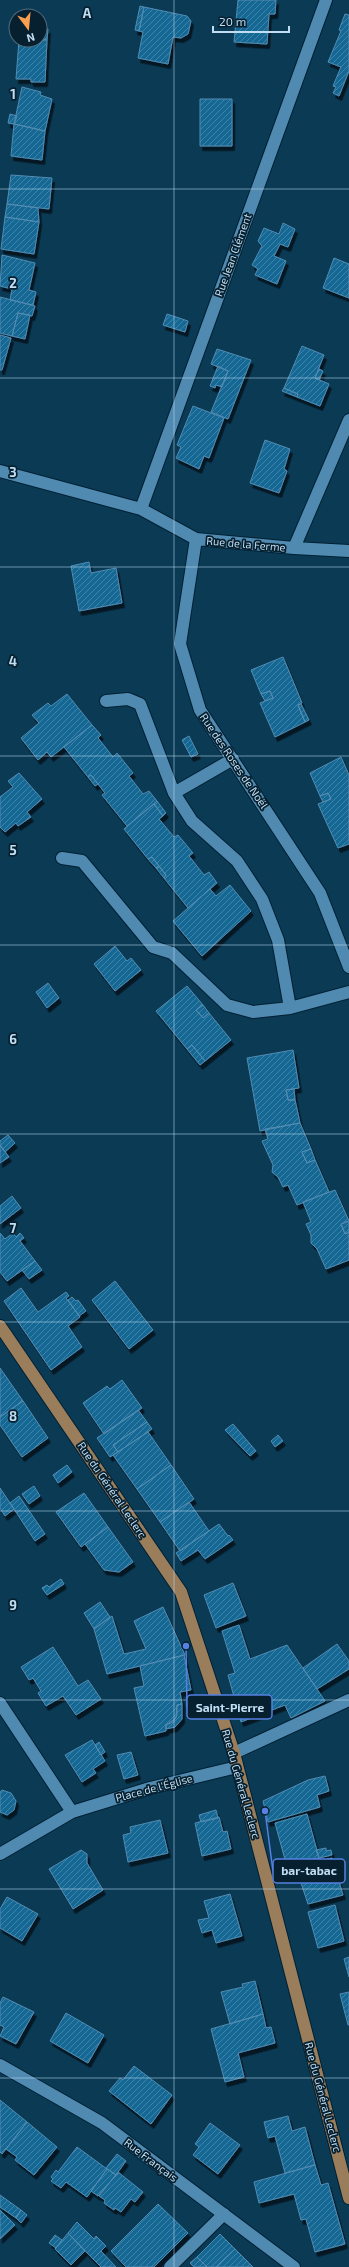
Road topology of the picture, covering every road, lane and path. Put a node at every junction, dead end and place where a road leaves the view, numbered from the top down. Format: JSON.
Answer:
{"nodes":[{"id":1,"x":326,"y":0,"type":"edge"},
{"id":2,"x":349,"y":420,"type":"edge"},
{"id":3,"x":0,"y":471,"type":"edge"},
{"id":4,"x":141,"y":509,"type":"junction"},
{"id":5,"x":196,"y":539,"type":"junction"},
{"id":6,"x":294,"y":548,"type":"junction"},
{"id":7,"x":349,"y":551,"type":"edge"},
{"id":8,"x":106,"y":701,"type":"dead end"},
{"id":9,"x":233,"y":759,"type":"junction"},
{"id":10,"x":174,"y":793,"type":"junction"},
{"id":11,"x":62,"y":858,"type":"dead end"},
{"id":12,"x":349,"y":967,"type":"edge"},
{"id":13,"x":349,"y":992,"type":"edge"},
{"id":14,"x":290,"y":1008,"type":"junction"},
{"id":15,"x":0,"y":1326,"type":"edge"},
{"id":16,"x":349,"y":1700,"type":"edge"},
{"id":17,"x":0,"y":1703,"type":"edge"},
{"id":18,"x":234,"y":1753,"type":"junction"},
{"id":19,"x":237,"y":1767,"type":"junction"},
{"id":20,"x":72,"y":1812,"type":"junction"},
{"id":21,"x":0,"y":1854,"type":"edge"},
{"id":22,"x":0,"y":2065,"type":"edge"},
{"id":23,"x":349,"y":2198,"type":"edge"},
{"id":24,"x":224,"y":2214,"type":"junction"},
{"id":25,"x":170,"y":2267,"type":"edge"},
{"id":26,"x":294,"y":2267,"type":"edge"}],
"edges":[{"from":1,"to":4,"type":"street","name":"Rue Jean Clément"},
{"from":2,"to":6,"type":"street","name":"Rue de la Ferme"},
{"from":3,"to":4,"type":"street","name":"Rue de la Ferme"},
{"from":4,"to":5,"type":"street","name":"Rue de la Ferme"},
{"from":5,"to":6,"type":"street","name":"Rue de la Ferme"},
{"from":5,"to":9,"type":"street","name":"Rue des Roses de Noël"},
{"from":6,"to":7,"type":"street"},
{"from":8,"to":10,"type":"street"},
{"from":9,"to":10,"type":"street"},
{"from":9,"to":12,"type":"street","name":"Rue des Roses de Noël"},
{"from":10,"to":14,"type":"street"},
{"from":11,"to":14,"type":"street"},
{"from":13,"to":14,"type":"street"},
{"from":15,"to":18,"type":"main road","name":"Rue du Général Leclerc"},
{"from":16,"to":18,"type":"street"},
{"from":17,"to":20,"type":"street"},
{"from":18,"to":19,"type":"main road","name":"Rue du Général Leclerc"},
{"from":19,"to":20,"type":"street","name":"Place de l'Église"},
{"from":19,"to":23,"type":"main road","name":"Rue du Général Leclerc"},
{"from":20,"to":21,"type":"street","name":"Place de l'Église"},
{"from":22,"to":24,"type":"street","name":"Rue Français"},
{"from":24,"to":25,"type":"street"},
{"from":24,"to":26,"type":"street","name":"Rue Français"}]}
